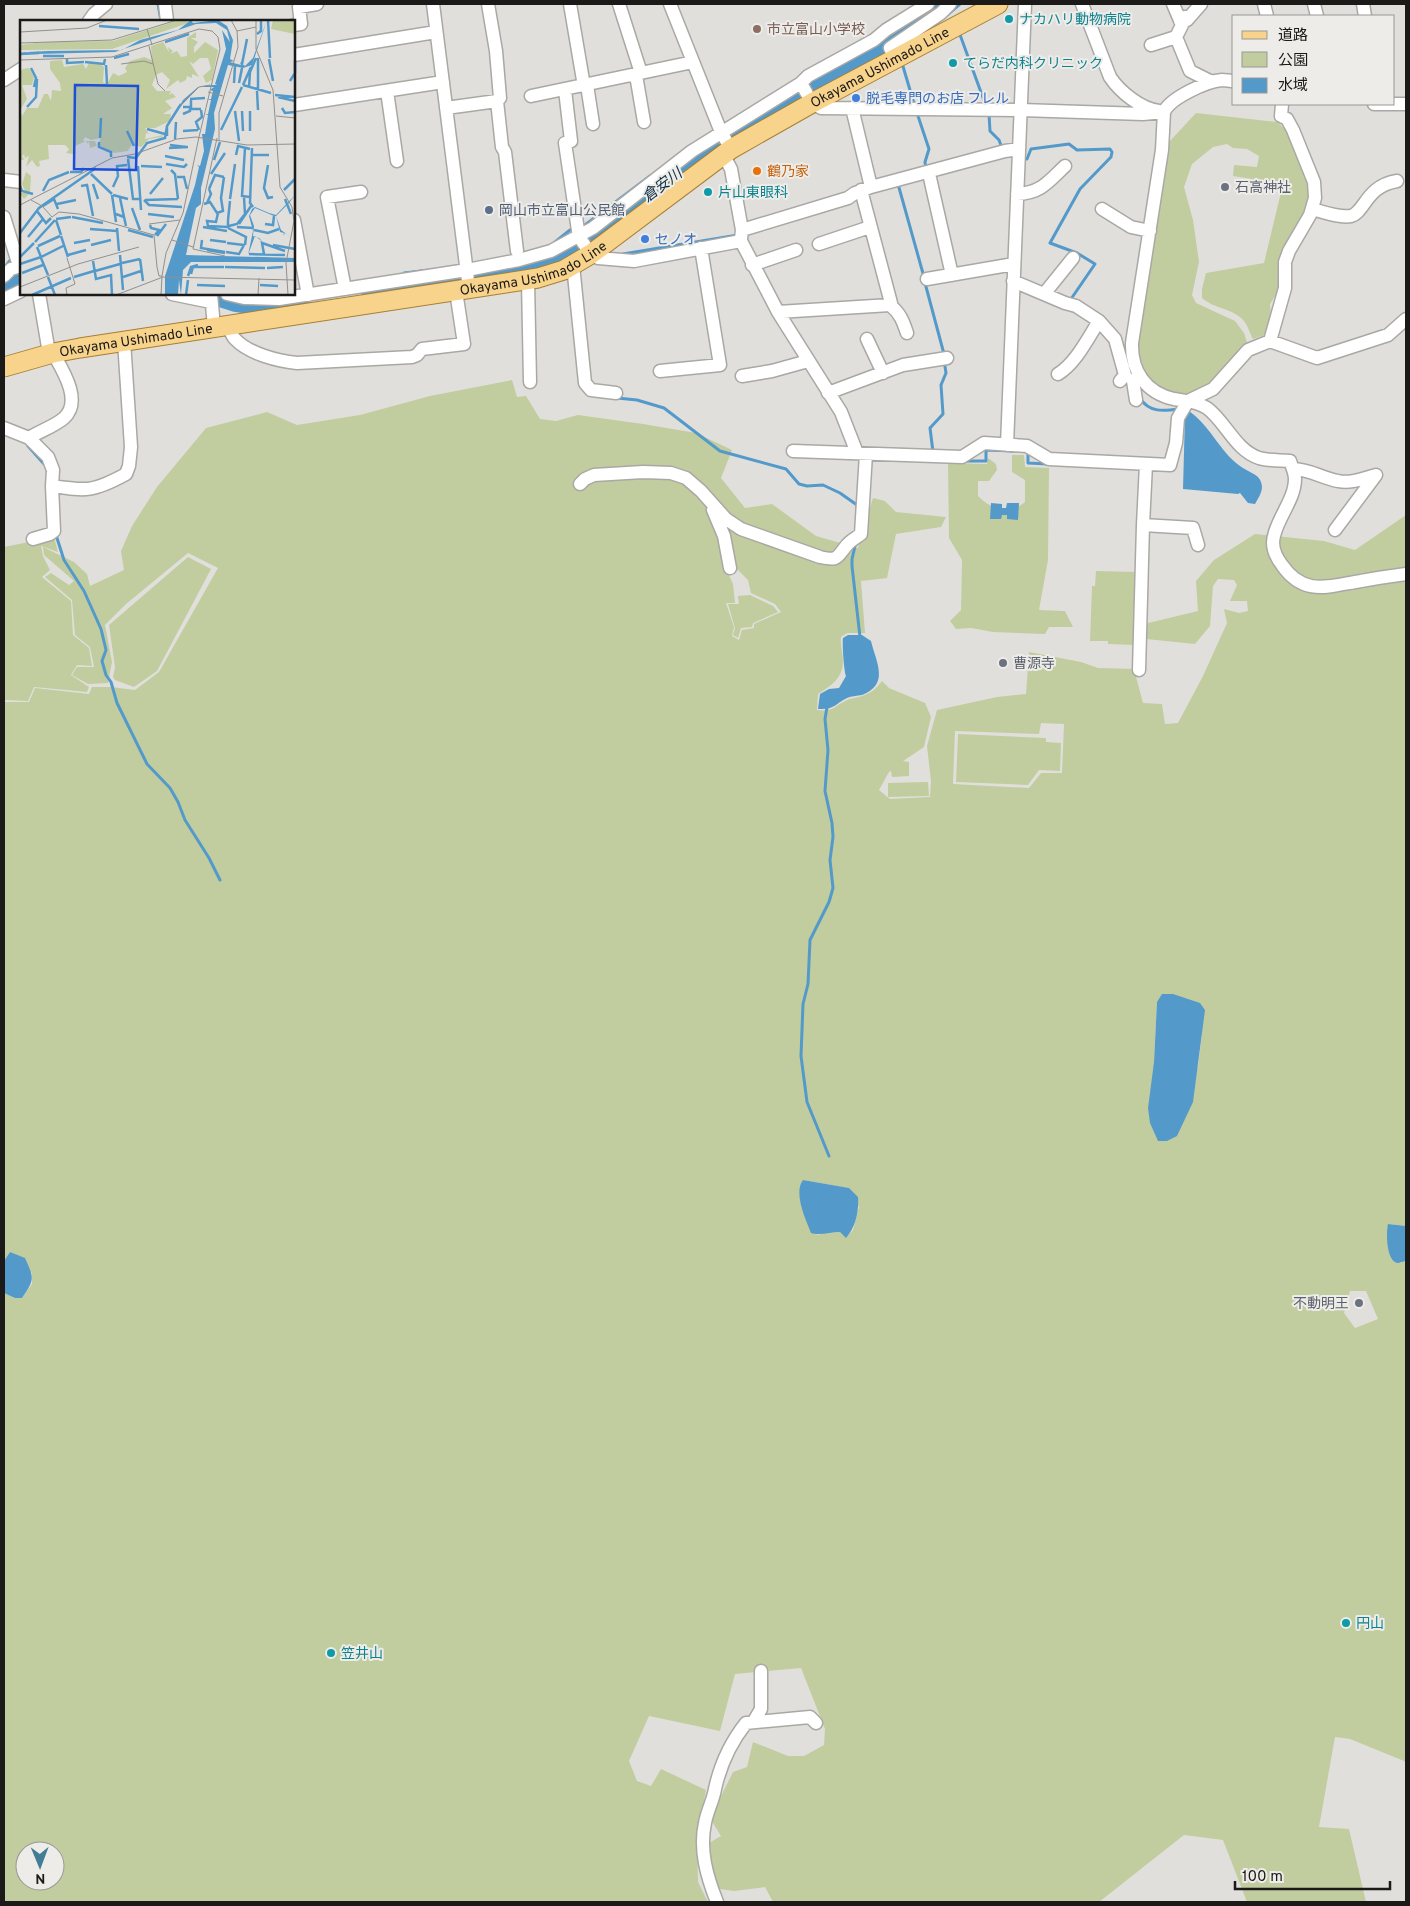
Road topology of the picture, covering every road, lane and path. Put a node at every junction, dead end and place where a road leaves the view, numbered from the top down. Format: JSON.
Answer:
{"nodes":[{"id":1,"x":106,"y":4,"type":"edge"},
{"id":2,"x":165,"y":4,"type":"edge"},
{"id":3,"x":317,"y":4,"type":"edge"},
{"id":4,"x":433,"y":4,"type":"edge"},
{"id":5,"x":488,"y":4,"type":"edge"},
{"id":6,"x":570,"y":4,"type":"edge"},
{"id":7,"x":618,"y":4,"type":"edge"},
{"id":8,"x":670,"y":4,"type":"edge"},
{"id":9,"x":928,"y":4,"type":"edge"},
{"id":10,"x":950,"y":4,"type":"edge"},
{"id":11,"x":998,"y":4,"type":"edge"},
{"id":12,"x":1025,"y":4,"type":"edge"},
{"id":13,"x":1082,"y":4,"type":"edge"},
{"id":14,"x":1173,"y":4,"type":"edge"},
{"id":15,"x":1201,"y":4,"type":"edge"},
{"id":16,"x":90,"y":20,"type":"edge"},
{"id":17,"x":167,"y":20,"type":"edge"},
{"id":18,"x":1182,"y":20,"type":"junction"},
{"id":19,"x":295,"y":25,"type":"edge"},
{"id":20,"x":433,"y":33,"type":"junction"},
{"id":21,"x":1176,"y":37,"type":"junction"},
{"id":22,"x":1151,"y":45,"type":"dead end"},
{"id":23,"x":295,"y":55,"type":"edge"},
{"id":24,"x":895,"y":59,"type":"junction"},
{"id":25,"x":692,"y":62,"type":"junction"},
{"id":26,"x":20,"y":71,"type":"edge"},
{"id":27,"x":638,"y":74,"type":"junction"},
{"id":28,"x":4,"y":80,"type":"edge"},
{"id":29,"x":1232,"y":81,"type":"edge"},
{"id":30,"x":443,"y":82,"type":"junction"},
{"id":31,"x":1212,"y":82,"type":"junction"},
{"id":32,"x":585,"y":86,"type":"junction"},
{"id":33,"x":565,"y":90,"type":"junction"},
{"id":34,"x":387,"y":91,"type":"junction"},
{"id":35,"x":806,"y":92,"type":"junction"},
{"id":36,"x":532,"y":96,"type":"dead end"},
{"id":37,"x":497,"y":101,"type":"junction"},
{"id":38,"x":1282,"y":105,"type":"edge"},
{"id":39,"x":295,"y":106,"type":"edge"},
{"id":40,"x":446,"y":108,"type":"junction"},
{"id":41,"x":852,"y":108,"type":"junction"},
{"id":42,"x":1021,"y":110,"type":"junction"},
{"id":43,"x":1164,"y":112,"type":"junction"},
{"id":44,"x":644,"y":122,"type":"dead end"},
{"id":45,"x":593,"y":124,"type":"dead end"},
{"id":46,"x":720,"y":132,"type":"junction"},
{"id":47,"x":1019,"y":149,"type":"junction"},
{"id":48,"x":727,"y":152,"type":"junction"},
{"id":49,"x":397,"y":161,"type":"dead end"},
{"id":50,"x":1066,"y":166,"type":"dead end"},
{"id":51,"x":930,"y":178,"type":"dead end"},
{"id":52,"x":4,"y":180,"type":"edge"},
{"id":53,"x":20,"y":182,"type":"edge"},
{"id":54,"x":1402,"y":182,"type":"edge"},
{"id":55,"x":864,"y":191,"type":"junction"},
{"id":56,"x":360,"y":192,"type":"dead end"},
{"id":57,"x":1016,"y":194,"type":"junction"},
{"id":58,"x":1102,"y":209,"type":"dead end"},
{"id":59,"x":1312,"y":209,"type":"junction"},
{"id":60,"x":4,"y":216,"type":"edge"},
{"id":61,"x":295,"y":225,"type":"edge"},
{"id":62,"x":870,"y":227,"type":"junction"},
{"id":63,"x":1150,"y":230,"type":"junction"},
{"id":64,"x":742,"y":235,"type":"junction"},
{"id":65,"x":582,"y":239,"type":"junction"},
{"id":66,"x":819,"y":244,"type":"dead end"},
{"id":67,"x":701,"y":248,"type":"junction"},
{"id":68,"x":796,"y":250,"type":"dead end"},
{"id":69,"x":517,"y":251,"type":"dead end"},
{"id":70,"x":1073,"y":258,"type":"dead end"},
{"id":71,"x":1014,"y":264,"type":"junction"},
{"id":72,"x":574,"y":265,"type":"junction"},
{"id":73,"x":752,"y":265,"type":"junction"},
{"id":74,"x":20,"y":266,"type":"edge"},
{"id":75,"x":952,"y":275,"type":"junction"},
{"id":76,"x":4,"y":276,"type":"edge"},
{"id":77,"x":466,"y":276,"type":"junction"},
{"id":78,"x":927,"y":279,"type":"dead end"},
{"id":79,"x":528,"y":280,"type":"junction"},
{"id":80,"x":1013,"y":281,"type":"junction"},
{"id":81,"x":344,"y":285,"type":"junction"},
{"id":82,"x":20,"y":291,"type":"edge"},
{"id":83,"x":307,"y":291,"type":"junction"},
{"id":84,"x":295,"y":293,"type":"edge"},
{"id":85,"x":1044,"y":294,"type":"junction"},
{"id":86,"x":38,"y":295,"type":"edge"},
{"id":87,"x":182,"y":295,"type":"edge"},
{"id":88,"x":231,"y":295,"type":"edge"},
{"id":89,"x":286,"y":295,"type":"edge"},
{"id":90,"x":211,"y":298,"type":"edge"},
{"id":91,"x":4,"y":299,"type":"edge"},
{"id":92,"x":890,"y":305,"type":"junction"},
{"id":93,"x":778,"y":312,"type":"junction"},
{"id":94,"x":1406,"y":319,"type":"edge"},
{"id":95,"x":1099,"y":321,"type":"junction"},
{"id":96,"x":221,"y":326,"type":"junction"},
{"id":97,"x":907,"y":333,"type":"dead end"},
{"id":98,"x":867,"y":339,"type":"dead end"},
{"id":99,"x":124,"y":341,"type":"junction"},
{"id":100,"x":1270,"y":341,"type":"junction"},
{"id":101,"x":51,"y":353,"type":"junction"},
{"id":102,"x":945,"y":358,"type":"dead end"},
{"id":103,"x":808,"y":361,"type":"junction"},
{"id":104,"x":4,"y":367,"type":"edge"},
{"id":105,"x":660,"y":371,"type":"dead end"},
{"id":106,"x":882,"y":373,"type":"junction"},
{"id":107,"x":1058,"y":374,"type":"dead end"},
{"id":108,"x":1139,"y":375,"type":"junction"},
{"id":109,"x":742,"y":376,"type":"dead end"},
{"id":110,"x":1120,"y":381,"type":"dead end"},
{"id":111,"x":530,"y":382,"type":"dead end"},
{"id":112,"x":616,"y":393,"type":"dead end"},
{"id":113,"x":828,"y":393,"type":"junction"},
{"id":114,"x":1136,"y":400,"type":"dead end"},
{"id":115,"x":1188,"y":401,"type":"junction"},
{"id":116,"x":4,"y":428,"type":"edge"},
{"id":117,"x":30,"y":438,"type":"junction"},
{"id":118,"x":1008,"y":444,"type":"junction"},
{"id":119,"x":793,"y":451,"type":"dead end"},
{"id":120,"x":861,"y":454,"type":"junction"},
{"id":121,"x":1146,"y":464,"type":"junction"},
{"id":122,"x":1293,"y":469,"type":"junction"},
{"id":123,"x":580,"y":484,"type":"dead end"},
{"id":124,"x":52,"y":486,"type":"junction"},
{"id":125,"x":711,"y":503,"type":"junction"},
{"id":126,"x":1143,"y":526,"type":"junction"},
{"id":127,"x":1335,"y":530,"type":"dead end"},
{"id":128,"x":34,"y":539,"type":"dead end"},
{"id":129,"x":1198,"y":544,"type":"dead end"},
{"id":130,"x":730,"y":568,"type":"dead end"},
{"id":131,"x":1406,"y":574,"type":"edge"},
{"id":132,"x":1139,"y":670,"type":"dead end"},
{"id":133,"x":761,"y":1671,"type":"dead end"},
{"id":134,"x":754,"y":1721,"type":"junction"},
{"id":135,"x":816,"y":1723,"type":"dead end"},
{"id":136,"x":717,"y":1902,"type":"edge"}],
"edges":[{"from":1,"to":16,"type":"street"},
{"from":2,"to":17,"type":"street"},
{"from":3,"to":19,"type":"street"},
{"from":4,"to":20,"type":"street"},
{"from":5,"to":37,"type":"street"},
{"from":6,"to":32,"type":"street"},
{"from":7,"to":27,"type":"street"},
{"from":8,"to":25,"type":"street"},
{"from":9,"to":35,"type":"street"},
{"from":10,"to":24,"type":"street"},
{"from":11,"to":24,"type":"main road","name":"Okayama Ushimado Line"},
{"from":12,"to":42,"type":"street"},
{"from":13,"to":43,"type":"street"},
{"from":14,"to":18,"type":"street"},
{"from":15,"to":18,"type":"street"},
{"from":18,"to":21,"type":"street"},
{"from":20,"to":23,"type":"street"},
{"from":20,"to":30,"type":"street"},
{"from":21,"to":22,"type":"street"},
{"from":21,"to":31,"type":"street"},
{"from":24,"to":35,"type":"main road","name":"Okayama Ushimado Line"},
{"from":25,"to":27,"type":"street"},
{"from":25,"to":46,"type":"street"},
{"from":26,"to":28,"type":"street"},
{"from":27,"to":32,"type":"street"},
{"from":27,"to":44,"type":"street"},
{"from":29,"to":31,"type":"street"},
{"from":30,"to":34,"type":"street"},
{"from":30,"to":40,"type":"street"},
{"from":31,"to":43,"type":"street"},
{"from":32,"to":33,"type":"street"},
{"from":32,"to":45,"type":"street"},
{"from":33,"to":36,"type":"street"},
{"from":33,"to":65,"type":"street"},
{"from":34,"to":39,"type":"street"},
{"from":34,"to":49,"type":"street"},
{"from":35,"to":41,"type":"street"},
{"from":35,"to":46,"type":"street"},
{"from":35,"to":48,"type":"main road","name":"Okayama Ushimado Line"},
{"from":37,"to":40,"type":"street"},
{"from":37,"to":69,"type":"street"},
{"from":38,"to":59,"type":"street"},
{"from":40,"to":77,"type":"street"},
{"from":41,"to":42,"type":"street"},
{"from":41,"to":55,"type":"street"},
{"from":42,"to":43,"type":"street"},
{"from":42,"to":47,"type":"street"},
{"from":43,"to":63,"type":"street"},
{"from":46,"to":48,"type":"street"},
{"from":46,"to":65,"type":"street"},
{"from":47,"to":55,"type":"street"},
{"from":47,"to":57,"type":"street"},
{"from":48,"to":64,"type":"street"},
{"from":48,"to":65,"type":"main road","name":"Okayama Ushimado Line"},
{"from":50,"to":57,"type":"street"},
{"from":51,"to":75,"type":"street"},
{"from":52,"to":53,"type":"street"},
{"from":54,"to":59,"type":"street"},
{"from":55,"to":62,"type":"street"},
{"from":55,"to":64,"type":"street"},
{"from":56,"to":81,"type":"street"},
{"from":57,"to":71,"type":"street"},
{"from":58,"to":63,"type":"street"},
{"from":59,"to":100,"type":"street"},
{"from":60,"to":74,"type":"street"},
{"from":61,"to":83,"type":"street"},
{"from":62,"to":66,"type":"street"},
{"from":62,"to":92,"type":"street"},
{"from":63,"to":108,"type":"street"},
{"from":64,"to":67,"type":"street"},
{"from":64,"to":73,"type":"street"},
{"from":65,"to":67,"type":"street"},
{"from":65,"to":72,"type":"main road","name":"Okayama Ushimado Line"},
{"from":65,"to":77,"type":"street"},
{"from":67,"to":105,"type":"street"},
{"from":68,"to":73,"type":"street"},
{"from":70,"to":85,"type":"street"},
{"from":71,"to":75,"type":"street"},
{"from":71,"to":80,"type":"street"},
{"from":72,"to":79,"type":"main road","name":"Okayama Ushimado Line"},
{"from":72,"to":112,"type":"street"},
{"from":73,"to":93,"type":"street"},
{"from":74,"to":76,"type":"street"},
{"from":75,"to":78,"type":"street"},
{"from":77,"to":79,"type":"main road","name":"Okayama Ushimado Line"},
{"from":77,"to":81,"type":"street"},
{"from":77,"to":96,"type":"main road","name":"Okayama Ushimado Line"},
{"from":77,"to":96,"type":"street"},
{"from":79,"to":111,"type":"street"},
{"from":80,"to":85,"type":"street"},
{"from":80,"to":118,"type":"street"},
{"from":81,"to":83,"type":"street"},
{"from":82,"to":91,"type":"street"},
{"from":83,"to":84,"type":"street"},
{"from":85,"to":95,"type":"street"},
{"from":86,"to":101,"type":"street"},
{"from":87,"to":90,"type":"street"},
{"from":88,"to":89,"type":"street"},
{"from":90,"to":96,"type":"street"},
{"from":92,"to":93,"type":"street"},
{"from":92,"to":97,"type":"street"},
{"from":93,"to":103,"type":"street"},
{"from":94,"to":100,"type":"street"},
{"from":95,"to":107,"type":"street"},
{"from":95,"to":110,"type":"street"},
{"from":96,"to":99,"type":"main road","name":"Okayama Ushimado Line"},
{"from":98,"to":106,"type":"street"},
{"from":99,"to":101,"type":"main road","name":"Okayama Ushimado Line"},
{"from":99,"to":124,"type":"street"},
{"from":100,"to":115,"type":"street"},
{"from":101,"to":104,"type":"main road","name":"Okayama Ushimado Line"},
{"from":101,"to":117,"type":"street"},
{"from":102,"to":106,"type":"street"},
{"from":103,"to":109,"type":"street"},
{"from":103,"to":113,"type":"street"},
{"from":106,"to":113,"type":"street"},
{"from":108,"to":114,"type":"street"},
{"from":108,"to":115,"type":"street"},
{"from":113,"to":120,"type":"street"},
{"from":115,"to":121,"type":"street"},
{"from":115,"to":122,"type":"street"},
{"from":116,"to":117,"type":"street"},
{"from":117,"to":124,"type":"street"},
{"from":118,"to":120,"type":"street"},
{"from":118,"to":121,"type":"street"},
{"from":119,"to":120,"type":"street"},
{"from":120,"to":125,"type":"street"},
{"from":121,"to":126,"type":"street"},
{"from":122,"to":127,"type":"street"},
{"from":122,"to":131,"type":"street"},
{"from":123,"to":125,"type":"street"},
{"from":124,"to":128,"type":"street"},
{"from":125,"to":130,"type":"street"},
{"from":126,"to":129,"type":"street"},
{"from":126,"to":132,"type":"street"},
{"from":133,"to":134,"type":"street"},
{"from":134,"to":135,"type":"street"},
{"from":134,"to":136,"type":"street"}]}
